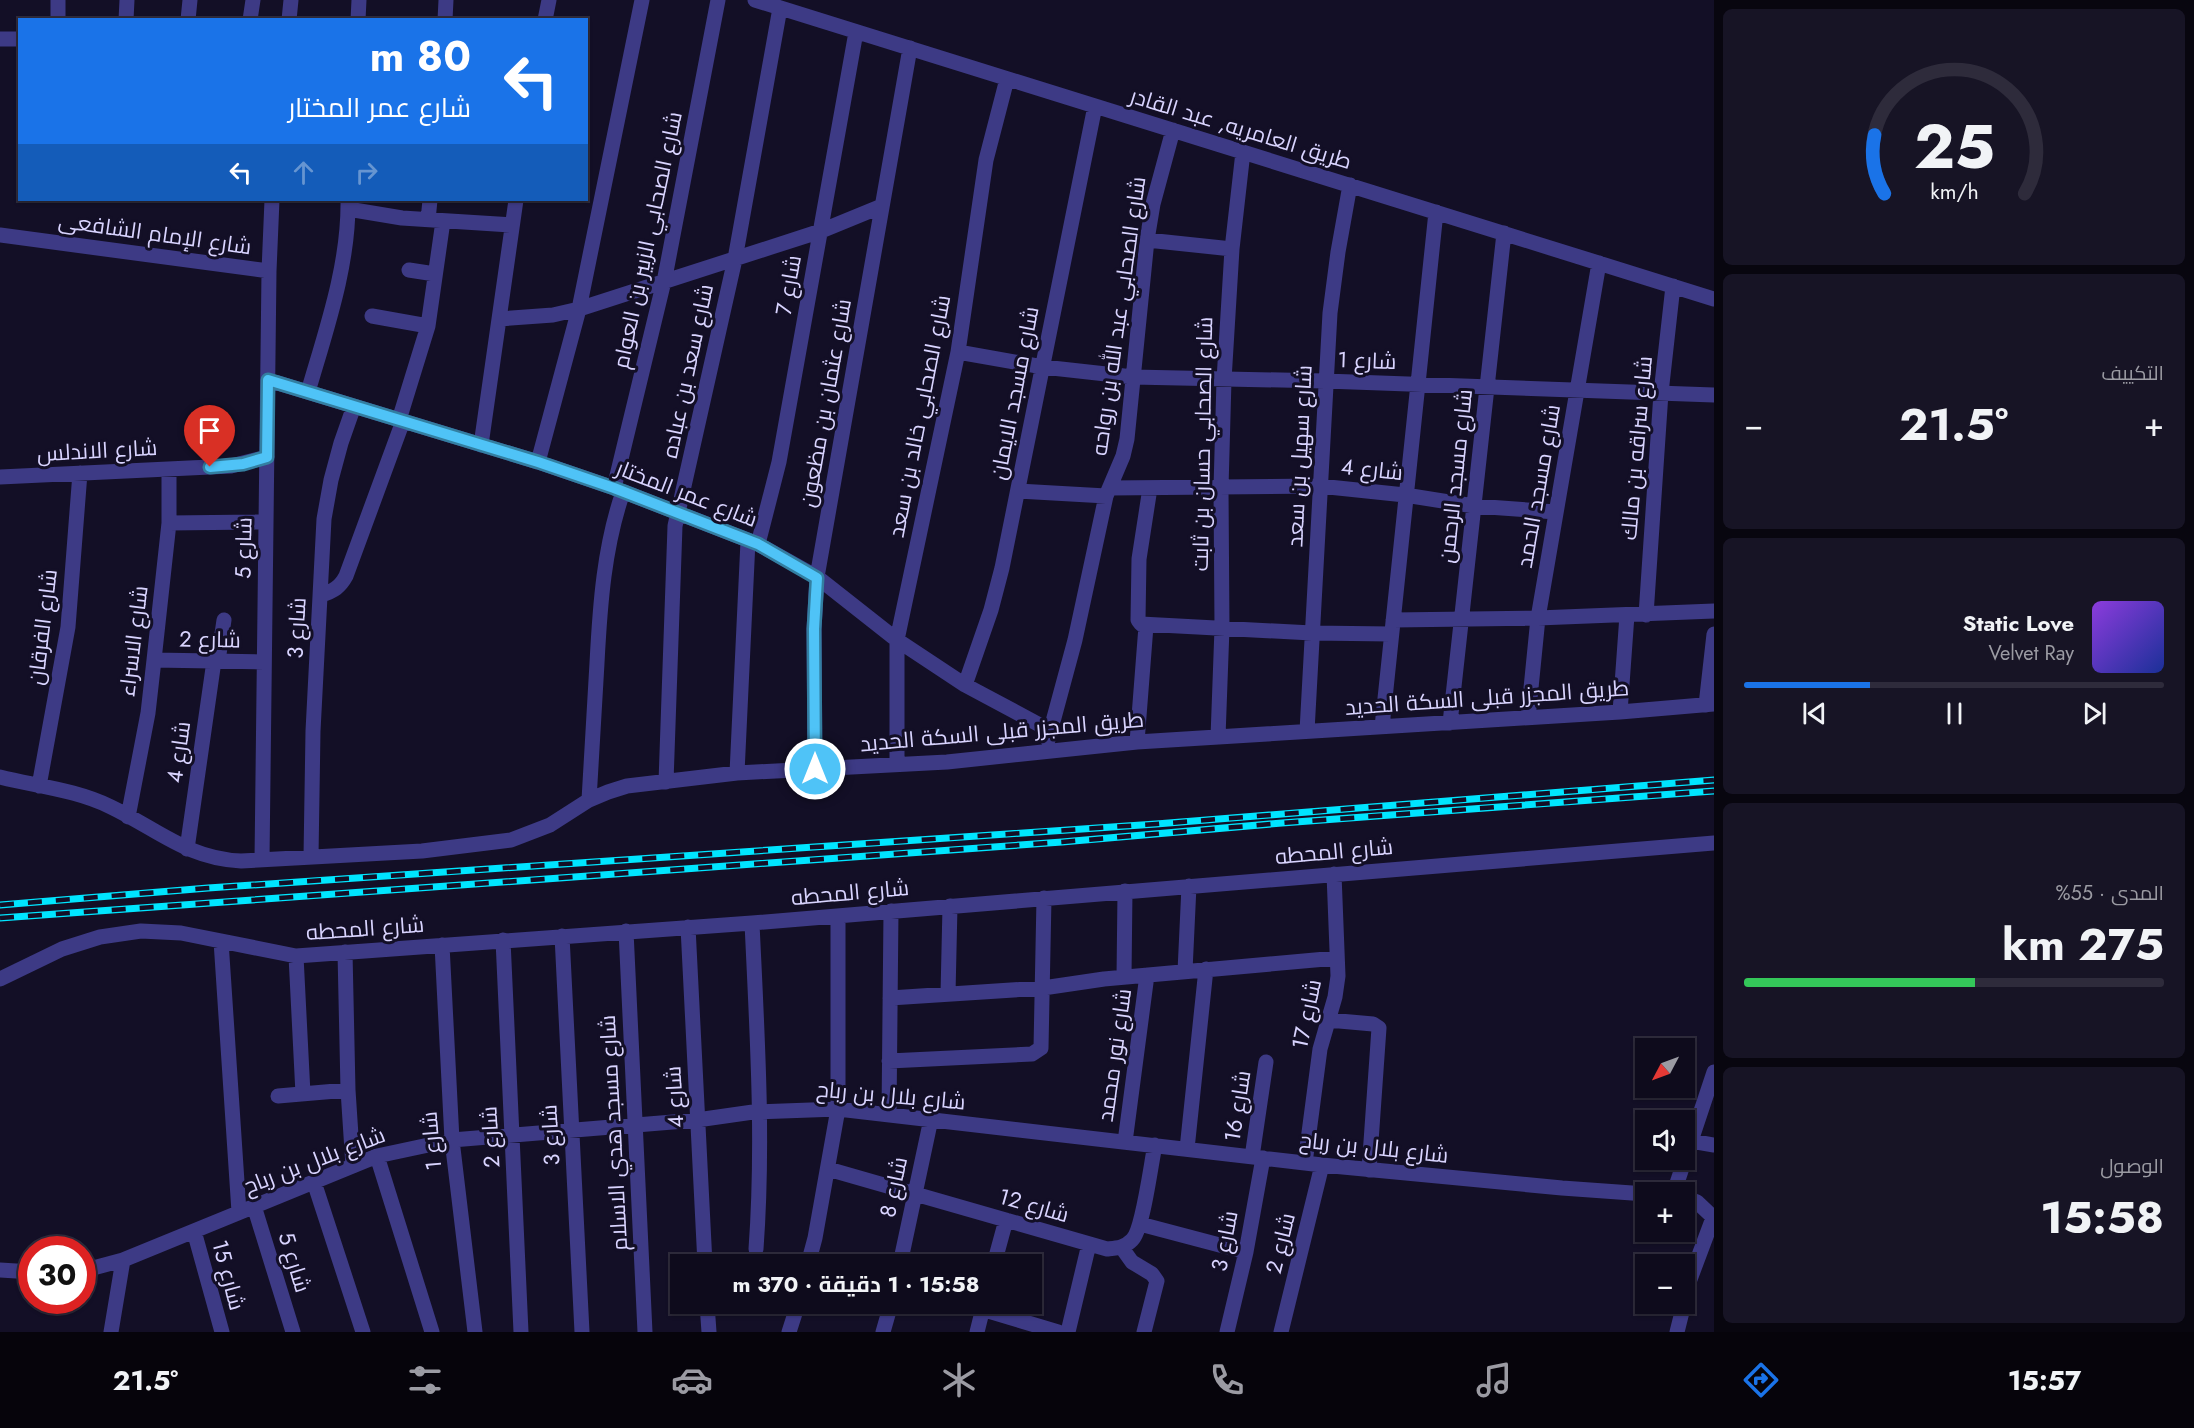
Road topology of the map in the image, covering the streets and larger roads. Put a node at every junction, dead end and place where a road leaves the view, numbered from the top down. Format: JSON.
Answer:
{"nodes":[{"id":1,"x":58,"y":0,"type":"edge"},
{"id":2,"x":127,"y":0,"type":"edge"},
{"id":3,"x":190,"y":0,"type":"edge"},
{"id":4,"x":253,"y":0,"type":"edge"},
{"id":5,"x":291,"y":0,"type":"edge"},
{"id":6,"x":360,"y":0,"type":"edge"},
{"id":7,"x":446,"y":0,"type":"edge"},
{"id":8,"x":549,"y":0,"type":"edge"},
{"id":9,"x":642,"y":0,"type":"edge"},
{"id":10,"x":718,"y":0,"type":"edge"},
{"id":11,"x":755,"y":0,"type":"edge"},
{"id":12,"x":780,"y":8,"type":"junction"},
{"id":13,"x":58,"y":18,"type":"edge"},
{"id":14,"x":126,"y":18,"type":"edge"},
{"id":15,"x":188,"y":18,"type":"edge"},
{"id":16,"x":250,"y":18,"type":"edge"},
{"id":17,"x":289,"y":18,"type":"edge"},
{"id":18,"x":358,"y":18,"type":"edge"},
{"id":19,"x":445,"y":18,"type":"edge"},
{"id":20,"x":545,"y":18,"type":"edge"},
{"id":21,"x":856,"y":32,"type":"junction"},
{"id":22,"x":0,"y":39,"type":"edge"},
{"id":23,"x":18,"y":39,"type":"edge"},
{"id":24,"x":910,"y":48,"type":"junction"},
{"id":25,"x":1007,"y":79,"type":"junction"},
{"id":26,"x":1095,"y":106,"type":"junction"},
{"id":27,"x":1173,"y":130,"type":"junction"},
{"id":28,"x":1243,"y":152,"type":"junction"},
{"id":29,"x":1350,"y":185,"type":"junction"},
{"id":30,"x":272,"y":201,"type":"edge"},
{"id":31,"x":430,"y":201,"type":"edge"},
{"id":32,"x":516,"y":201,"type":"edge"},
{"id":33,"x":348,"y":204,"type":"edge"},
{"id":34,"x":882,"y":207,"type":"junction"},
{"id":35,"x":1436,"y":212,"type":"junction"},
{"id":36,"x":435,"y":220,"type":"junction"},
{"id":37,"x":512,"y":225,"type":"junction"},
{"id":38,"x":821,"y":231,"type":"junction"},
{"id":39,"x":1504,"y":234,"type":"junction"},
{"id":40,"x":0,"y":235,"type":"edge"},
{"id":41,"x":1147,"y":240,"type":"junction"},
{"id":42,"x":1232,"y":249,"type":"junction"},
{"id":43,"x":735,"y":259,"type":"junction"},
{"id":44,"x":1599,"y":263,"type":"junction"},
{"id":45,"x":409,"y":270,"type":"dead end"},
{"id":46,"x":269,"y":271,"type":"junction"},
{"id":47,"x":435,"y":274,"type":"junction"},
{"id":48,"x":664,"y":283,"type":"junction"},
{"id":49,"x":1673,"y":286,"type":"junction"},
{"id":50,"x":1714,"y":299,"type":"edge"},
{"id":51,"x":579,"y":309,"type":"junction"},
{"id":52,"x":372,"y":316,"type":"dead end"},
{"id":53,"x":499,"y":320,"type":"junction"},
{"id":54,"x":428,"y":326,"type":"junction"},
{"id":55,"x":958,"y":352,"type":"junction"},
{"id":56,"x":1043,"y":367,"type":"junction"},
{"id":57,"x":1133,"y":377,"type":"junction"},
{"id":58,"x":268,"y":380,"type":"junction"},
{"id":59,"x":1224,"y":380,"type":"junction"},
{"id":60,"x":1325,"y":381,"type":"junction"},
{"id":61,"x":1417,"y":384,"type":"junction"},
{"id":62,"x":1487,"y":387,"type":"junction"},
{"id":63,"x":1577,"y":390,"type":"junction"},
{"id":64,"x":308,"y":392,"type":"junction"},
{"id":65,"x":1661,"y":393,"type":"junction"},
{"id":66,"x":1714,"y":395,"type":"edge"},
{"id":67,"x":354,"y":406,"type":"junction"},
{"id":68,"x":401,"y":420,"type":"junction"},
{"id":69,"x":481,"y":445,"type":"junction"},
{"id":70,"x":267,"y":457,"type":"junction"},
{"id":71,"x":538,"y":462,"type":"junction"},
{"id":72,"x":169,"y":469,"type":"junction"},
{"id":73,"x":80,"y":473,"type":"junction"},
{"id":74,"x":0,"y":477,"type":"edge"},
{"id":75,"x":1319,"y":486,"type":"junction"},
{"id":76,"x":1150,"y":488,"type":"junction"},
{"id":77,"x":1221,"y":488,"type":"junction"},
{"id":78,"x":618,"y":490,"type":"junction"},
{"id":79,"x":1018,"y":491,"type":"junction"},
{"id":80,"x":1108,"y":492,"type":"junction"},
{"id":81,"x":1405,"y":495,"type":"junction"},
{"id":82,"x":1474,"y":506,"type":"junction"},
{"id":83,"x":678,"y":513,"type":"junction"},
{"id":84,"x":1556,"y":513,"type":"junction"},
{"id":85,"x":266,"y":522,"type":"junction"},
{"id":86,"x":169,"y":523,"type":"junction"},
{"id":87,"x":753,"y":542,"type":"junction"},
{"id":88,"x":817,"y":578,"type":"junction"},
{"id":89,"x":321,"y":595,"type":"junction"},
{"id":90,"x":1714,"y":610,"type":"edge"},
{"id":91,"x":1627,"y":615,"type":"junction"},
{"id":92,"x":1646,"y":615,"type":"junction"},
{"id":93,"x":1538,"y":618,"type":"junction"},
{"id":94,"x":1461,"y":619,"type":"junction"},
{"id":95,"x":224,"y":620,"type":"dead end"},
{"id":96,"x":1146,"y":626,"type":"junction"},
{"id":97,"x":1392,"y":627,"type":"junction"},
{"id":98,"x":1221,"y":628,"type":"junction"},
{"id":99,"x":1312,"y":633,"type":"junction"},
{"id":100,"x":1714,"y":634,"type":"edge"},
{"id":101,"x":897,"y":640,"type":"junction"},
{"id":102,"x":154,"y":660,"type":"junction"},
{"id":103,"x":216,"y":661,"type":"junction"},
{"id":104,"x":264,"y":662,"type":"junction"},
{"id":105,"x":965,"y":685,"type":"junction"},
{"id":106,"x":1710,"y":704,"type":"edge"},
{"id":107,"x":1620,"y":712,"type":"junction"},
{"id":108,"x":1528,"y":718,"type":"junction"},
{"id":109,"x":1450,"y":723,"type":"junction"},
{"id":110,"x":1382,"y":727,"type":"junction"},
{"id":111,"x":1051,"y":731,"type":"junction"},
{"id":112,"x":1306,"y":732,"type":"junction"},
{"id":113,"x":1218,"y":737,"type":"junction"},
{"id":114,"x":1137,"y":742,"type":"junction"},
{"id":115,"x":1045,"y":752,"type":"junction"},
{"id":116,"x":897,"y":764,"type":"junction"},
{"id":117,"x":815,"y":769,"type":"junction"},
{"id":118,"x":737,"y":773,"type":"junction"},
{"id":119,"x":0,"y":777,"type":"edge"},
{"id":120,"x":666,"y":782,"type":"junction"},
{"id":121,"x":39,"y":786,"type":"junction"},
{"id":122,"x":589,"y":800,"type":"junction"},
{"id":123,"x":129,"y":817,"type":"junction"},
{"id":124,"x":1714,"y":843,"type":"edge"},
{"id":125,"x":187,"y":849,"type":"junction"},
{"id":126,"x":311,"y":857,"type":"junction"},
{"id":127,"x":262,"y":860,"type":"junction"},
{"id":128,"x":1334,"y":874,"type":"junction"},
{"id":129,"x":1189,"y":886,"type":"junction"},
{"id":130,"x":1125,"y":891,"type":"junction"},
{"id":131,"x":1044,"y":898,"type":"junction"},
{"id":132,"x":950,"y":906,"type":"junction"},
{"id":133,"x":891,"y":911,"type":"junction"},
{"id":134,"x":838,"y":916,"type":"junction"},
{"id":135,"x":752,"y":923,"type":"junction"},
{"id":136,"x":688,"y":927,"type":"junction"},
{"id":137,"x":626,"y":932,"type":"junction"},
{"id":138,"x":562,"y":936,"type":"junction"},
{"id":139,"x":503,"y":940,"type":"junction"},
{"id":140,"x":221,"y":941,"type":"junction"},
{"id":141,"x":442,"y":945,"type":"junction"},
{"id":142,"x":345,"y":952,"type":"junction"},
{"id":143,"x":296,"y":956,"type":"junction"},
{"id":144,"x":1337,"y":958,"type":"junction"},
{"id":145,"x":1206,"y":969,"type":"junction"},
{"id":146,"x":1185,"y":971,"type":"junction"},
{"id":147,"x":1147,"y":975,"type":"junction"},
{"id":148,"x":1124,"y":977,"type":"junction"},
{"id":149,"x":0,"y":979,"type":"edge"},
{"id":150,"x":1043,"y":988,"type":"junction"},
{"id":151,"x":948,"y":994,"type":"junction"},
{"id":152,"x":890,"y":998,"type":"junction"},
{"id":153,"x":1328,"y":1020,"type":"junction"},
{"id":154,"x":889,"y":1061,"type":"junction"},
{"id":155,"x":1266,"y":1062,"type":"dead end"},
{"id":156,"x":1714,"y":1072,"type":"edge"},
{"id":157,"x":348,"y":1090,"type":"junction"},
{"id":158,"x":303,"y":1094,"type":"junction"},
{"id":159,"x":278,"y":1096,"type":"dead end"},
{"id":160,"x":838,"y":1109,"type":"junction"},
{"id":161,"x":760,"y":1112,"type":"junction"},
{"id":162,"x":889,"y":1114,"type":"junction"},
{"id":163,"x":931,"y":1119,"type":"junction"},
{"id":164,"x":697,"y":1120,"type":"junction"},
{"id":165,"x":635,"y":1125,"type":"junction"},
{"id":166,"x":1695,"y":1129,"type":"edge"},
{"id":167,"x":572,"y":1130,"type":"junction"},
{"id":168,"x":512,"y":1135,"type":"junction"},
{"id":169,"x":452,"y":1140,"type":"junction"},
{"id":170,"x":1125,"y":1142,"type":"junction"},
{"id":171,"x":1695,"y":1142,"type":"edge"},
{"id":172,"x":1155,"y":1145,"type":"junction"},
{"id":173,"x":1714,"y":1145,"type":"edge"},
{"id":174,"x":1187,"y":1149,"type":"junction"},
{"id":175,"x":377,"y":1156,"type":"junction"},
{"id":176,"x":1257,"y":1157,"type":"junction"},
{"id":177,"x":1305,"y":1163,"type":"junction"},
{"id":178,"x":1322,"y":1165,"type":"junction"},
{"id":179,"x":353,"y":1166,"type":"junction"},
{"id":180,"x":828,"y":1169,"type":"junction"},
{"id":181,"x":1368,"y":1170,"type":"junction"},
{"id":182,"x":314,"y":1182,"type":"junction"},
{"id":183,"x":1635,"y":1193,"type":"edge"},
{"id":184,"x":915,"y":1194,"type":"junction"},
{"id":185,"x":1695,"y":1201,"type":"edge"},
{"id":186,"x":254,"y":1206,"type":"junction"},
{"id":187,"x":238,"y":1212,"type":"junction"},
{"id":188,"x":1713,"y":1218,"type":"edge"},
{"id":189,"x":1006,"y":1220,"type":"junction"},
{"id":190,"x":1140,"y":1224,"type":"junction"},
{"id":191,"x":194,"y":1231,"type":"junction"},
{"id":192,"x":1089,"y":1244,"type":"junction"},
{"id":193,"x":1122,"y":1248,"type":"junction"},
{"id":194,"x":756,"y":1249,"type":"dead end"},
{"id":195,"x":1246,"y":1252,"type":"junction"},
{"id":196,"x":704,"y":1254,"type":"edge"},
{"id":197,"x":810,"y":1254,"type":"edge"},
{"id":198,"x":902,"y":1254,"type":"edge"},
{"id":199,"x":997,"y":1254,"type":"edge"},
{"id":200,"x":123,"y":1260,"type":"junction"},
{"id":201,"x":1695,"y":1266,"type":"edge"},
{"id":202,"x":96,"y":1267,"type":"edge"},
{"id":203,"x":0,"y":1270,"type":"edge"},
{"id":204,"x":18,"y":1271,"type":"edge"},
{"id":205,"x":708,"y":1314,"type":"edge"},
{"id":206,"x":794,"y":1314,"type":"edge"},
{"id":207,"x":888,"y":1314,"type":"edge"},
{"id":208,"x":981,"y":1314,"type":"edge"},
{"id":209,"x":1006,"y":1314,"type":"edge"},
{"id":210,"x":1681,"y":1314,"type":"edge"},
{"id":211,"x":111,"y":1332,"type":"edge"},
{"id":212,"x":222,"y":1332,"type":"edge"},
{"id":213,"x":293,"y":1332,"type":"edge"},
{"id":214,"x":363,"y":1332,"type":"edge"},
{"id":215,"x":432,"y":1332,"type":"edge"},
{"id":216,"x":475,"y":1332,"type":"edge"},
{"id":217,"x":521,"y":1332,"type":"edge"},
{"id":218,"x":582,"y":1332,"type":"edge"},
{"id":219,"x":645,"y":1332,"type":"edge"},
{"id":220,"x":709,"y":1332,"type":"edge"},
{"id":221,"x":789,"y":1332,"type":"edge"},
{"id":222,"x":883,"y":1332,"type":"edge"},
{"id":223,"x":977,"y":1332,"type":"edge"},
{"id":224,"x":1059,"y":1332,"type":"edge"},
{"id":225,"x":1068,"y":1332,"type":"edge"},
{"id":226,"x":1144,"y":1332,"type":"edge"},
{"id":227,"x":1227,"y":1332,"type":"edge"},
{"id":228,"x":1281,"y":1332,"type":"edge"},
{"id":229,"x":1677,"y":1332,"type":"edge"}],
"edges":[{"from":1,"to":13,"type":"street"},
{"from":2,"to":14,"type":"street"},
{"from":3,"to":15,"type":"street"},
{"from":4,"to":16,"type":"street"},
{"from":5,"to":17,"type":"street"},
{"from":6,"to":18,"type":"street"},
{"from":7,"to":19,"type":"street"},
{"from":8,"to":20,"type":"street"},
{"from":9,"to":51,"type":"street"},
{"from":10,"to":48,"type":"street","name":"شارع الصحابي الزبير بن العوام"},
{"from":11,"to":12,"type":"street","name":"طريق العامريه, عبد القادر"},
{"from":12,"to":21,"type":"street","name":"طريق العامريه, عبد القادر"},
{"from":12,"to":43,"type":"street","name":"شارع سعد بن عباده"},
{"from":21,"to":24,"type":"street","name":"طريق العامريه, عبد القادر"},
{"from":21,"to":38,"type":"street","name":"شارع 7"},
{"from":22,"to":23,"type":"street"},
{"from":24,"to":25,"type":"street","name":"طريق العامريه, عبد القادر"},
{"from":24,"to":34,"type":"street","name":"شارع عثمان بن مظعون"},
{"from":25,"to":26,"type":"street","name":"طريق العامريه, عبد القادر"},
{"from":25,"to":55,"type":"street","name":"شارع الصحابي خالد بن سعد"},
{"from":26,"to":27,"type":"street","name":"طريق العامريه, عبد القادر"},
{"from":26,"to":56,"type":"street","name":"شارع مسجد الايمان"},
{"from":27,"to":28,"type":"street","name":"طريق العامريه, عبد القادر"},
{"from":27,"to":41,"type":"street","name":"شارع الصحابي عبد الله بن رواحه"},
{"from":28,"to":29,"type":"street","name":"طريق العامريه, عبد القادر"},
{"from":28,"to":42,"type":"street","name":"شارع الصحابي حسان بن ثابت"},
{"from":29,"to":35,"type":"street","name":"طريق العامريه, عبد القادر"},
{"from":29,"to":60,"type":"street","name":"شارع سهيل بن سعد"},
{"from":30,"to":46,"type":"street","name":"شارع 5"},
{"from":31,"to":36,"type":"street"},
{"from":32,"to":37,"type":"street"},
{"from":33,"to":36,"type":"street"},
{"from":33,"to":64,"type":"street"},
{"from":34,"to":38,"type":"street"},
{"from":34,"to":88,"type":"street","name":"شارع عثمان بن مظعون"},
{"from":35,"to":39,"type":"street","name":"طريق العامريه, عبد القادر"},
{"from":35,"to":61,"type":"street","name":"شارع 1"},
{"from":36,"to":37,"type":"street"},
{"from":36,"to":47,"type":"street"},
{"from":37,"to":53,"type":"street"},
{"from":38,"to":43,"type":"street"},
{"from":38,"to":87,"type":"street","name":"شارع 7"},
{"from":39,"to":44,"type":"street","name":"طريق العامريه, عبد القادر"},
{"from":39,"to":62,"type":"street","name":"شارع مسجد الرحمن"},
{"from":40,"to":46,"type":"street","name":"شارع الإمام الشافعى"},
{"from":41,"to":42,"type":"street"},
{"from":41,"to":57,"type":"street","name":"شارع الصحابي عبد الله بن رواحه"},
{"from":42,"to":59,"type":"street","name":"شارع الصحابي حسان بن ثابت"},
{"from":43,"to":48,"type":"street"},
{"from":43,"to":83,"type":"street","name":"شارع سعد بن عباده"},
{"from":44,"to":49,"type":"street","name":"طريق العامريه, عبد القادر"},
{"from":44,"to":63,"type":"street","name":"شارع مسجد الحمد"},
{"from":45,"to":47,"type":"street"},
{"from":46,"to":58,"type":"street","name":"شارع 5"},
{"from":47,"to":54,"type":"street"},
{"from":48,"to":51,"type":"street"},
{"from":48,"to":78,"type":"street","name":"شارع الصحابي الزبير بن العوام"},
{"from":49,"to":50,"type":"street","name":"طريق العامريه, عبد القادر"},
{"from":49,"to":65,"type":"street","name":"شارع سراقه بن مالك"},
{"from":51,"to":53,"type":"street"},
{"from":51,"to":71,"type":"street"},
{"from":52,"to":54,"type":"street"},
{"from":53,"to":69,"type":"street"},
{"from":54,"to":68,"type":"street"},
{"from":55,"to":56,"type":"street","name":"شارع 1"},
{"from":55,"to":101,"type":"street","name":"شارع الصحابي خالد بن سعد"},
{"from":56,"to":57,"type":"street","name":"شارع 1"},
{"from":56,"to":79,"type":"street","name":"شارع مسجد الايمان"},
{"from":57,"to":59,"type":"street","name":"شارع 1"},
{"from":57,"to":80,"type":"street","name":"شارع الصحابي عبد الله بن رواحه"},
{"from":58,"to":64,"type":"street","name":"شارع عمر المختار"},
{"from":58,"to":70,"type":"street","name":"شارع 5"},
{"from":59,"to":60,"type":"street","name":"شارع 1"},
{"from":59,"to":77,"type":"street","name":"شارع الصحابي حسان بن ثابت"},
{"from":60,"to":61,"type":"street","name":"شارع 1"},
{"from":60,"to":75,"type":"street","name":"شارع سهيل بن سعد"},
{"from":61,"to":62,"type":"street","name":"شارع 1"},
{"from":61,"to":81,"type":"street","name":"شارع 1"},
{"from":62,"to":63,"type":"street","name":"شارع 1"},
{"from":62,"to":82,"type":"street","name":"شارع مسجد الرحمن"},
{"from":63,"to":65,"type":"street","name":"شارع 1"},
{"from":63,"to":84,"type":"street","name":"شارع مسجد الحمد"},
{"from":64,"to":67,"type":"street","name":"شارع عمر المختار"},
{"from":65,"to":66,"type":"street","name":"شارع 1"},
{"from":65,"to":92,"type":"street","name":"شارع سراقه بن مالك"},
{"from":67,"to":68,"type":"street","name":"شارع عمر المختار"},
{"from":67,"to":89,"type":"street","name":"شارع 3"},
{"from":68,"to":69,"type":"street","name":"شارع عمر المختار"},
{"from":68,"to":89,"type":"street"},
{"from":69,"to":71,"type":"street","name":"شارع عمر المختار"},
{"from":70,"to":72,"type":"street","name":"شارع الاندلس"},
{"from":70,"to":85,"type":"street","name":"شارع 5"},
{"from":71,"to":78,"type":"street","name":"شارع عمر المختار"},
{"from":72,"to":73,"type":"street","name":"شارع الاندلس"},
{"from":72,"to":86,"type":"street","name":"شارع الاسراء"},
{"from":73,"to":74,"type":"street","name":"شارع الاندلس"},
{"from":73,"to":121,"type":"street","name":"شارع الفرقان"},
{"from":75,"to":77,"type":"street","name":"شارع 4"},
{"from":75,"to":81,"type":"street","name":"شارع 4"},
{"from":75,"to":99,"type":"street","name":"شارع سهيل بن سعد"},
{"from":76,"to":77,"type":"street","name":"شارع 4"},
{"from":76,"to":80,"type":"street","name":"شارع 4"},
{"from":76,"to":96,"type":"street"},
{"from":77,"to":98,"type":"street","name":"شارع الصحابي حسان بن ثابت"},
{"from":78,"to":83,"type":"street","name":"شارع عمر المختار"},
{"from":78,"to":122,"type":"street","name":"شارع الصحابي الزبير بن العوام"},
{"from":79,"to":80,"type":"street","name":"شارع 4"},
{"from":79,"to":105,"type":"street","name":"شارع مسجد الايمان"},
{"from":80,"to":111,"type":"street","name":"شارع الصحابي عبد الله بن رواحه"},
{"from":81,"to":82,"type":"street","name":"شارع 4"},
{"from":81,"to":97,"type":"street","name":"شارع 1"},
{"from":82,"to":84,"type":"street","name":"شارع 4"},
{"from":82,"to":94,"type":"street","name":"شارع مسجد الرحمن"},
{"from":83,"to":87,"type":"street","name":"شارع عمر المختار"},
{"from":83,"to":120,"type":"street","name":"شارع سعد بن عباده"},
{"from":84,"to":93,"type":"street","name":"شارع مسجد الحمد"},
{"from":85,"to":86,"type":"street"},
{"from":85,"to":104,"type":"street","name":"شارع 5"},
{"from":86,"to":102,"type":"street","name":"شارع الاسراء"},
{"from":87,"to":88,"type":"street","name":"شارع عمر المختار"},
{"from":87,"to":118,"type":"street","name":"شارع 7"},
{"from":88,"to":101,"type":"street","name":"شارع عمر المختار"},
{"from":88,"to":117,"type":"street","name":"شارع عثمان بن مظعون"},
{"from":89,"to":126,"type":"street","name":"شارع 3"},
{"from":90,"to":92,"type":"street"},
{"from":91,"to":92,"type":"street"},
{"from":91,"to":93,"type":"street"},
{"from":91,"to":107,"type":"street"},
{"from":93,"to":94,"type":"street"},
{"from":93,"to":108,"type":"street","name":"شارع مسجد الحمد"},
{"from":94,"to":97,"type":"street"},
{"from":94,"to":109,"type":"street","name":"شارع مسجد الرحمن"},
{"from":95,"to":103,"type":"street","name":"شارع 4"},
{"from":96,"to":98,"type":"street"},
{"from":96,"to":114,"type":"street"},
{"from":97,"to":99,"type":"street"},
{"from":97,"to":110,"type":"street","name":"شارع 1"},
{"from":98,"to":99,"type":"street"},
{"from":98,"to":113,"type":"street","name":"شارع الصحابي حسان بن ثابت"},
{"from":99,"to":112,"type":"street","name":"شارع سهيل بن سعد"},
{"from":100,"to":106,"type":"street"},
{"from":101,"to":105,"type":"street","name":"شارع عمر المختار"},
{"from":101,"to":116,"type":"street","name":"شارع الصحابي خالد بن سعد"},
{"from":102,"to":103,"type":"street","name":"شارع 2"},
{"from":102,"to":123,"type":"street","name":"شارع الاسراء"},
{"from":103,"to":104,"type":"street","name":"شارع 2"},
{"from":103,"to":125,"type":"street","name":"شارع 4"},
{"from":104,"to":127,"type":"street","name":"شارع 5"},
{"from":105,"to":111,"type":"street","name":"شارع عمر المختار"},
{"from":106,"to":107,"type":"street","name":"طريق المجزر قبلى السكة الحديد"},
{"from":107,"to":108,"type":"street","name":"طريق المجزر قبلى السكة الحديد"},
{"from":108,"to":109,"type":"street","name":"طريق المجزر قبلى السكة الحديد"},
{"from":109,"to":110,"type":"street","name":"طريق المجزر قبلى السكة الحديد"},
{"from":110,"to":112,"type":"street","name":"طريق المجزر قبلى السكة الحديد"},
{"from":111,"to":115,"type":"street","name":"شارع الصحابي عبد الله بن رواحه"},
{"from":112,"to":113,"type":"street","name":"طريق المجزر قبلى السكة الحديد"},
{"from":113,"to":114,"type":"street","name":"طريق المجزر قبلى السكة الحديد"},
{"from":114,"to":115,"type":"street","name":"طريق المجزر قبلى السكة الحديد"},
{"from":115,"to":116,"type":"street","name":"طريق المجزر قبلى السكة الحديد"},
{"from":116,"to":117,"type":"street","name":"طريق المجزر قبلى السكة الحديد"},
{"from":117,"to":118,"type":"street","name":"طريق المجزر قبلى السكة الحديد"},
{"from":118,"to":120,"type":"street","name":"طريق المجزر قبلى السكة الحديد"},
{"from":119,"to":121,"type":"street","name":"طريق المجزر قبلى السكة الحديد"},
{"from":120,"to":122,"type":"street","name":"طريق المجزر قبلى السكة الحديد"},
{"from":121,"to":123,"type":"street","name":"طريق المجزر قبلى السكة الحديد"},
{"from":122,"to":126,"type":"street","name":"طريق المجزر قبلى السكة الحديد"},
{"from":123,"to":125,"type":"street","name":"طريق المجزر قبلى السكة الحديد"},
{"from":124,"to":128,"type":"street","name":"شارع المحطه"},
{"from":125,"to":127,"type":"street","name":"طريق المجزر قبلى السكة الحديد"},
{"from":126,"to":127,"type":"street","name":"طريق المجزر قبلى السكة الحديد"},
{"from":128,"to":129,"type":"street","name":"شارع المحطه"},
{"from":128,"to":144,"type":"street","name":"شارع 17"},
{"from":129,"to":130,"type":"street","name":"شارع المحطه"},
{"from":129,"to":146,"type":"street"},
{"from":130,"to":131,"type":"street","name":"شارع المحطه"},
{"from":130,"to":148,"type":"street"},
{"from":131,"to":132,"type":"street","name":"شارع المحطه"},
{"from":131,"to":150,"type":"street"},
{"from":132,"to":133,"type":"street","name":"شارع المحطه"},
{"from":132,"to":151,"type":"street"},
{"from":133,"to":134,"type":"street","name":"شارع المحطه"},
{"from":133,"to":152,"type":"street"},
{"from":134,"to":135,"type":"street","name":"شارع المحطه"},
{"from":134,"to":160,"type":"street"},
{"from":135,"to":136,"type":"street","name":"شارع المحطه"},
{"from":135,"to":161,"type":"street"},
{"from":136,"to":137,"type":"street","name":"شارع المحطه"},
{"from":136,"to":164,"type":"street","name":"شارع 4"},
{"from":137,"to":138,"type":"street","name":"شارع المحطه"},
{"from":137,"to":165,"type":"street","name":"شارع مسجد هدي الاسلام"},
{"from":138,"to":139,"type":"street","name":"شارع المحطه"},
{"from":138,"to":167,"type":"street","name":"شارع 3"},
{"from":139,"to":141,"type":"street","name":"شارع المحطه"},
{"from":139,"to":168,"type":"street","name":"شارع 2"},
{"from":140,"to":143,"type":"street","name":"شارع المحطه"},
{"from":140,"to":149,"type":"street","name":"شارع المحطه"},
{"from":140,"to":187,"type":"street"},
{"from":141,"to":142,"type":"street","name":"شارع المحطه"},
{"from":141,"to":169,"type":"street","name":"شارع 1"},
{"from":142,"to":143,"type":"street","name":"شارع المحطه"},
{"from":142,"to":157,"type":"street"},
{"from":143,"to":158,"type":"street"},
{"from":144,"to":145,"type":"street"},
{"from":144,"to":153,"type":"street","name":"شارع 17"},
{"from":145,"to":146,"type":"street"},
{"from":145,"to":174,"type":"street"},
{"from":146,"to":147,"type":"street"},
{"from":147,"to":148,"type":"street"},
{"from":147,"to":170,"type":"street","name":"شارع نور محمد"},
{"from":148,"to":150,"type":"street"},
{"from":150,"to":151,"type":"street"},
{"from":150,"to":154,"type":"street"},
{"from":151,"to":152,"type":"street"},
{"from":152,"to":154,"type":"street"},
{"from":153,"to":177,"type":"street","name":"شارع 17"},
{"from":153,"to":181,"type":"street"},
{"from":154,"to":162,"type":"street"},
{"from":155,"to":176,"type":"street","name":"شارع 16"},
{"from":156,"to":166,"type":"street"},
{"from":157,"to":158,"type":"street"},
{"from":157,"to":179,"type":"street"},
{"from":158,"to":159,"type":"street"},
{"from":160,"to":161,"type":"street","name":"شارع بلال بن رباح"},
{"from":160,"to":162,"type":"street","name":"شارع بلال بن رباح"},
{"from":160,"to":180,"type":"street"},
{"from":161,"to":164,"type":"street","name":"شارع بلال بن رباح"},
{"from":161,"to":194,"type":"street"},
{"from":162,"to":163,"type":"street","name":"شارع بلال بن رباح"},
{"from":163,"to":170,"type":"street","name":"شارع بلال بن رباح"},
{"from":163,"to":184,"type":"street","name":"شارع 8"},
{"from":164,"to":165,"type":"street","name":"شارع بلال بن رباح"},
{"from":164,"to":196,"type":"street","name":"شارع 4"},
{"from":165,"to":167,"type":"street","name":"شارع بلال بن رباح"},
{"from":165,"to":219,"type":"street","name":"شارع مسجد هدي الاسلام"},
{"from":167,"to":168,"type":"street","name":"شارع بلال بن رباح"},
{"from":167,"to":218,"type":"street","name":"شارع 3"},
{"from":168,"to":169,"type":"street","name":"شارع بلال بن رباح"},
{"from":168,"to":217,"type":"street","name":"شارع 2"},
{"from":169,"to":175,"type":"street","name":"شارع بلال بن رباح"},
{"from":169,"to":216,"type":"street","name":"شارع 1"},
{"from":170,"to":172,"type":"street","name":"شارع بلال بن رباح"},
{"from":171,"to":173,"type":"street"},
{"from":172,"to":174,"type":"street","name":"شارع بلال بن رباح"},
{"from":172,"to":190,"type":"street"},
{"from":174,"to":176,"type":"street","name":"شارع بلال بن رباح"},
{"from":175,"to":179,"type":"street","name":"شارع بلال بن رباح"},
{"from":175,"to":215,"type":"street"},
{"from":176,"to":177,"type":"street","name":"شارع بلال بن رباح"},
{"from":176,"to":195,"type":"street","name":"شارع 3"},
{"from":177,"to":178,"type":"street","name":"شارع بلال بن رباح"},
{"from":178,"to":181,"type":"street","name":"شارع بلال بن رباح"},
{"from":178,"to":228,"type":"street","name":"شارع 2"},
{"from":179,"to":182,"type":"street","name":"شارع بلال بن رباح"},
{"from":180,"to":184,"type":"street","name":"شارع 12"},
{"from":180,"to":197,"type":"street"},
{"from":181,"to":183,"type":"street","name":"شارع بلال بن رباح"},
{"from":182,"to":186,"type":"street","name":"شارع بلال بن رباح"},
{"from":182,"to":214,"type":"street"},
{"from":184,"to":189,"type":"street","name":"شارع 12"},
{"from":184,"to":198,"type":"street","name":"شارع 8"},
{"from":185,"to":188,"type":"street"},
{"from":186,"to":187,"type":"street","name":"شارع بلال بن رباح"},
{"from":186,"to":213,"type":"street","name":"شارع 5"},
{"from":187,"to":191,"type":"street","name":"شارع بلال بن رباح"},
{"from":188,"to":201,"type":"street"},
{"from":189,"to":192,"type":"street","name":"شارع 12"},
{"from":189,"to":199,"type":"street"},
{"from":190,"to":193,"type":"street"},
{"from":190,"to":195,"type":"street"},
{"from":191,"to":200,"type":"street","name":"شارع بلال بن رباح"},
{"from":191,"to":212,"type":"street","name":"شارع 15"},
{"from":192,"to":193,"type":"street","name":"شارع 12"},
{"from":192,"to":225,"type":"street"},
{"from":193,"to":226,"type":"street"},
{"from":195,"to":227,"type":"street","name":"شارع 3"},
{"from":200,"to":202,"type":"street","name":"شارع بلال بن رباح"},
{"from":200,"to":211,"type":"street"},
{"from":203,"to":204,"type":"street"},
{"from":205,"to":220,"type":"street"},
{"from":206,"to":221,"type":"street"},
{"from":207,"to":222,"type":"street"},
{"from":208,"to":223,"type":"street"},
{"from":209,"to":224,"type":"street"},
{"from":210,"to":229,"type":"street"}]}
